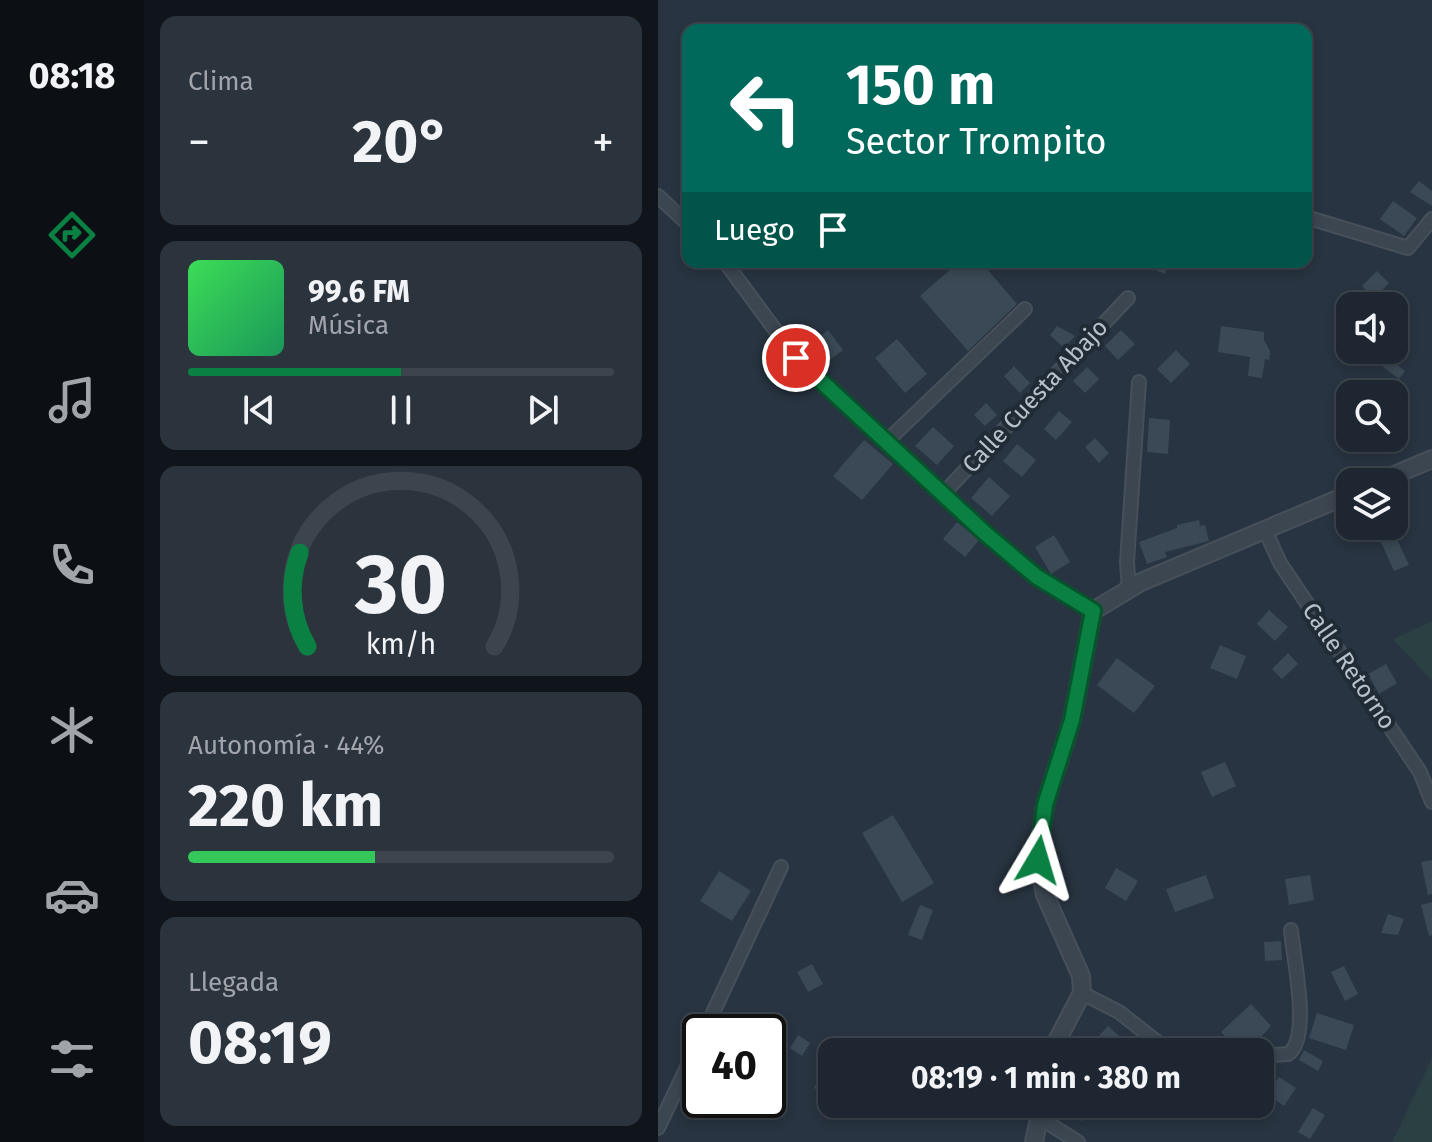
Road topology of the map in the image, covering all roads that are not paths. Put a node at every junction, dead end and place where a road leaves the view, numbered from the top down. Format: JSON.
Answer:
{"nodes":[{"id":1,"x":658,"y":196,"type":"edge"},
{"id":2,"x":682,"y":218,"type":"edge"},
{"id":3,"x":1312,"y":219,"type":"edge"},
{"id":4,"x":1432,"y":219,"type":"edge"},
{"id":5,"x":729,"y":268,"type":"edge"},
{"id":6,"x":1128,"y":298,"type":"dead end"},
{"id":7,"x":1025,"y":309,"type":"dead end"},
{"id":8,"x":1139,"y":382,"type":"dead end"},
{"id":9,"x":887,"y":441,"type":"junction"},
{"id":10,"x":1432,"y":459,"type":"edge"},
{"id":11,"x":1408,"y":469,"type":"edge"},
{"id":12,"x":943,"y":494,"type":"junction"},
{"id":13,"x":1336,"y":500,"type":"edge"},
{"id":14,"x":1265,"y":530,"type":"junction"},
{"id":15,"x":1129,"y":590,"type":"junction"},
{"id":16,"x":1093,"y":611,"type":"junction"},
{"id":17,"x":1432,"y":802,"type":"edge"},
{"id":18,"x":781,"y":867,"type":"dead end"},
{"id":19,"x":1291,"y":930,"type":"dead end"},
{"id":20,"x":1082,"y":993,"type":"junction"},
{"id":21,"x":712,"y":1014,"type":"edge"},
{"id":22,"x":1058,"y":1038,"type":"edge"},
{"id":23,"x":1152,"y":1038,"type":"edge"},
{"id":24,"x":1274,"y":1055,"type":"edge"},
{"id":25,"x":682,"y":1078,"type":"edge"},
{"id":26,"x":1039,"y":1118,"type":"edge"},
{"id":27,"x":1049,"y":1118,"type":"edge"},
{"id":28,"x":658,"y":1128,"type":"edge"},
{"id":29,"x":1034,"y":1142,"type":"edge"},
{"id":30,"x":1078,"y":1142,"type":"edge"}],
"edges":[{"from":1,"to":2,"type":"street"},
{"from":3,"to":4,"type":"street"},
{"from":5,"to":9,"type":"street"},
{"from":6,"to":12,"type":"street","name":"Calle Cuesta Abajo"},
{"from":7,"to":9,"type":"street"},
{"from":8,"to":15,"type":"street"},
{"from":9,"to":12,"type":"street"},
{"from":10,"to":11,"type":"street"},
{"from":12,"to":16,"type":"street"},
{"from":13,"to":14,"type":"street"},
{"from":14,"to":15,"type":"street"},
{"from":14,"to":17,"type":"street","name":"Calle Retorno"},
{"from":15,"to":16,"type":"street"},
{"from":16,"to":20,"type":"street"},
{"from":18,"to":21,"type":"street"},
{"from":19,"to":24,"type":"street"},
{"from":20,"to":22,"type":"street"},
{"from":20,"to":23,"type":"street"},
{"from":25,"to":28,"type":"street"},
{"from":26,"to":29,"type":"street"},
{"from":27,"to":30,"type":"street"}]}
